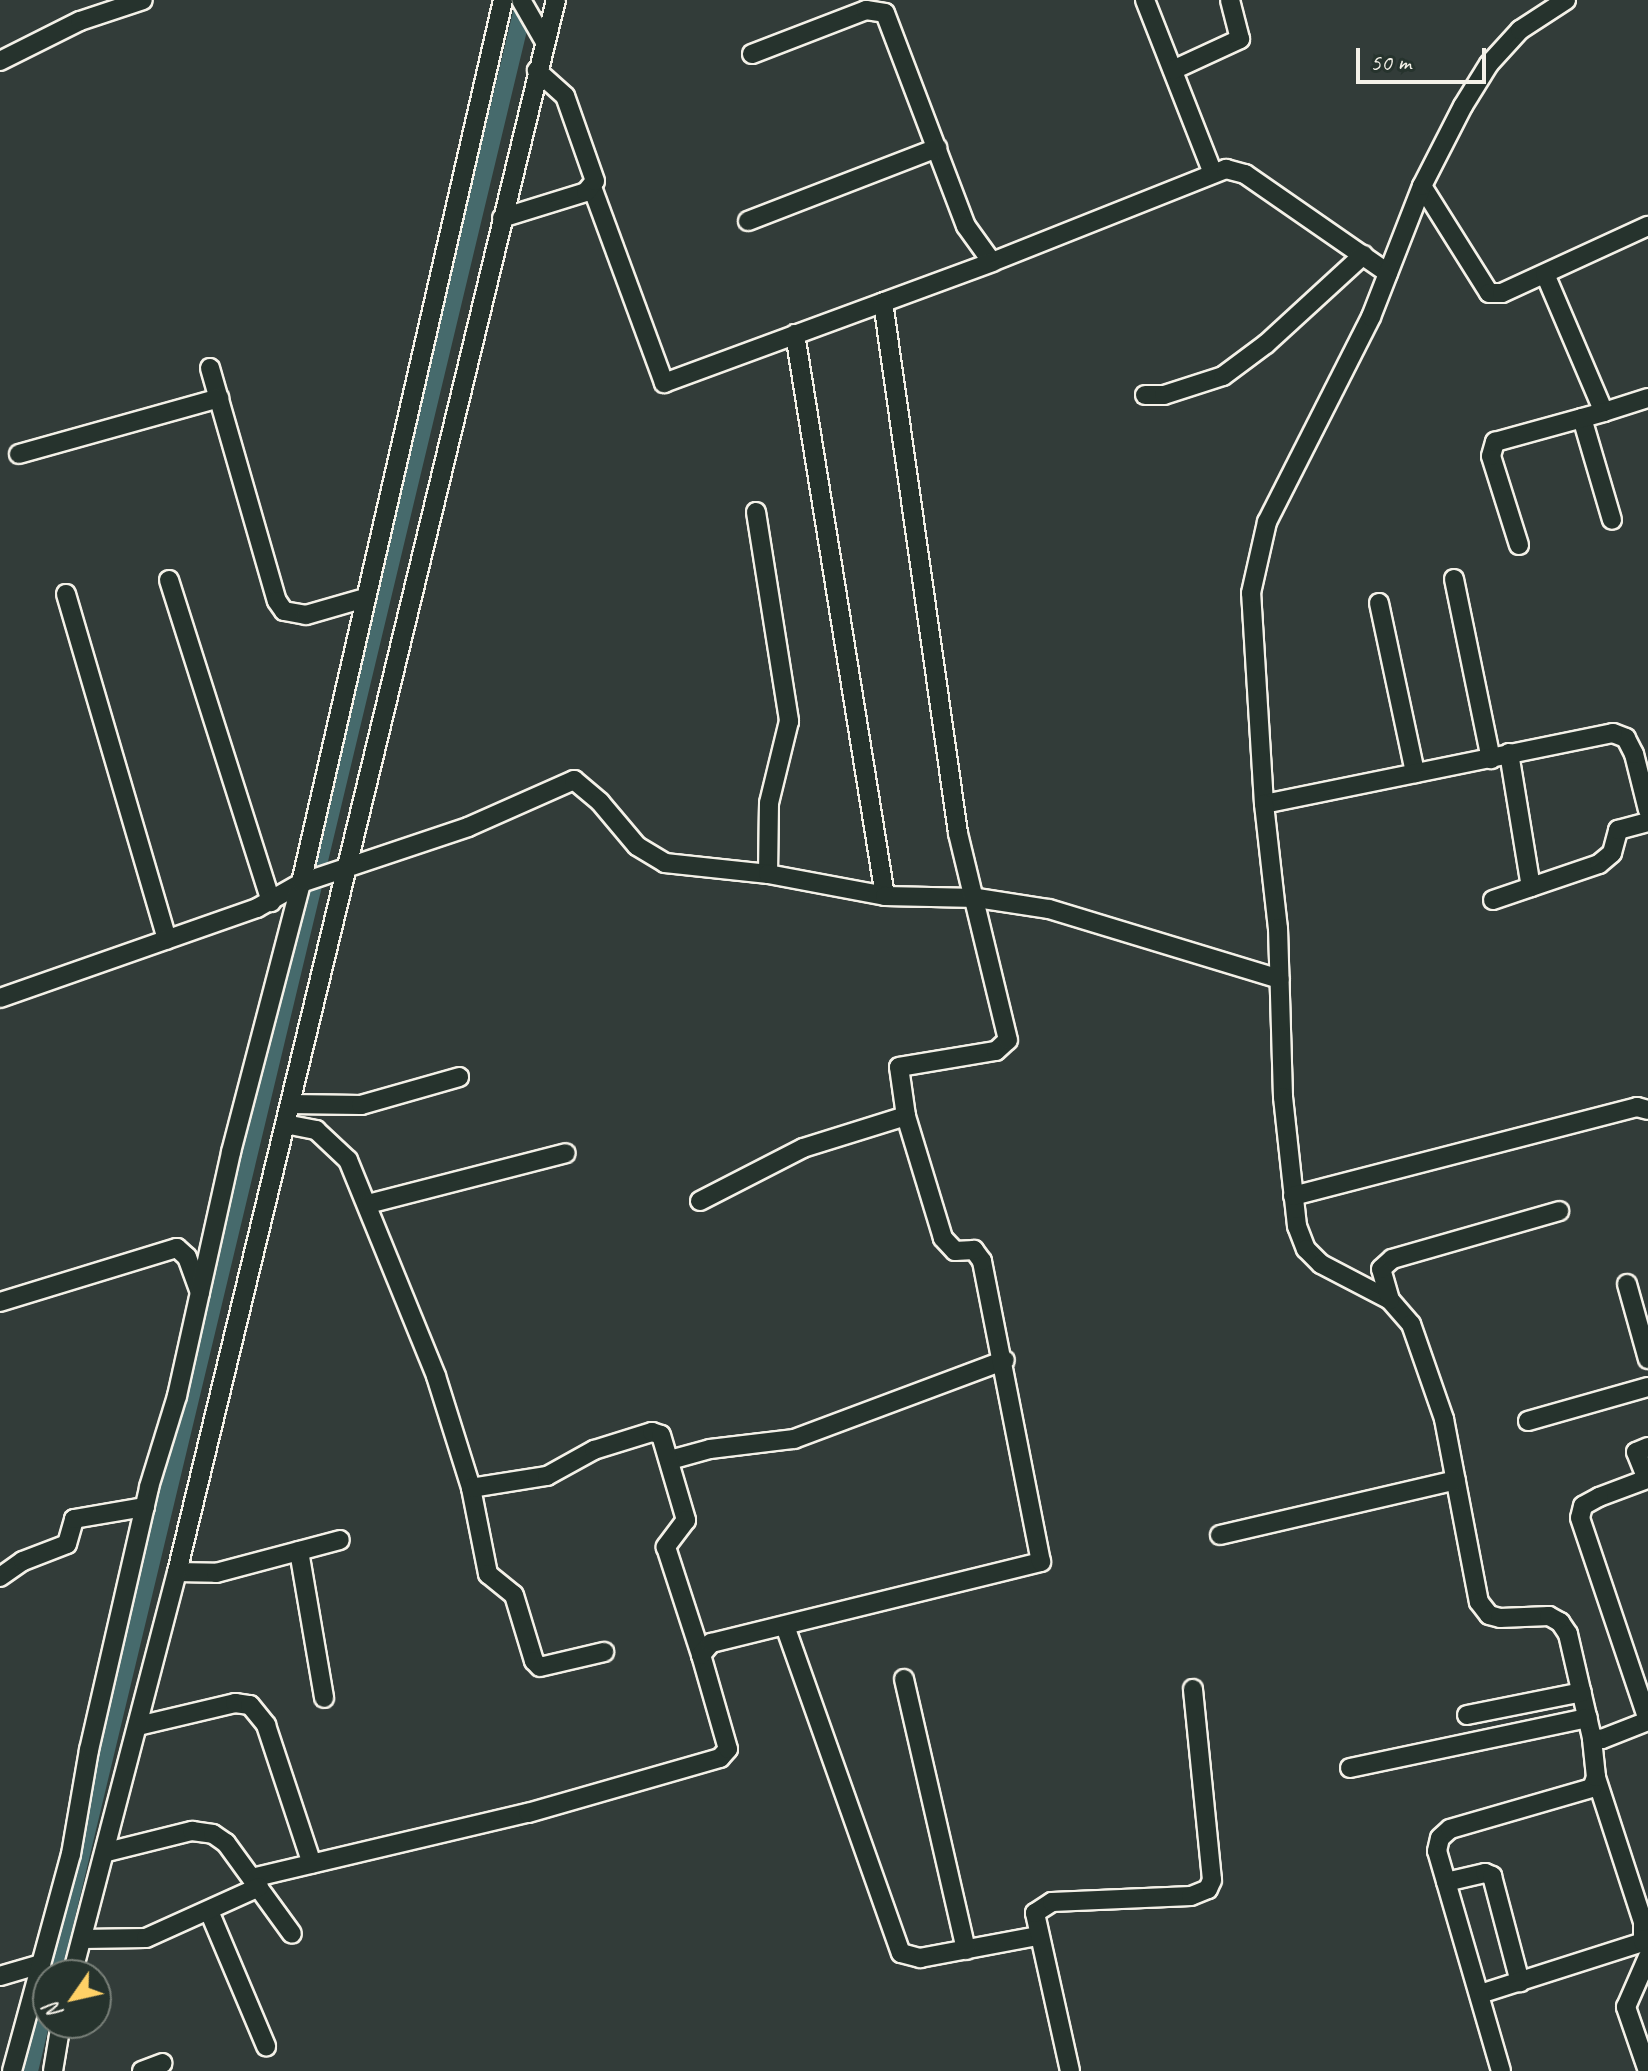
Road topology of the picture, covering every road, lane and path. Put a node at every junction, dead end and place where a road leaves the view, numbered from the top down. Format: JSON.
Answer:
{"nodes":[{"id":1,"x":143,"y":0,"type":"edge"},
{"id":2,"x":503,"y":0,"type":"edge"},
{"id":3,"x":521,"y":0,"type":"edge"},
{"id":4,"x":556,"y":0,"type":"edge"},
{"id":5,"x":1145,"y":0,"type":"edge"},
{"id":6,"x":1230,"y":0,"type":"edge"},
{"id":7,"x":1566,"y":0,"type":"edge"},
{"id":8,"x":109,"y":5,"type":"edge"},
{"id":9,"x":542,"y":35,"type":"junction"},
{"id":10,"x":752,"y":54,"type":"dead end"},
{"id":11,"x":0,"y":61,"type":"edge"},
{"id":12,"x":1173,"y":70,"type":"junction"},
{"id":13,"x":537,"y":71,"type":"junction"},
{"id":14,"x":937,"y":148,"type":"junction"},
{"id":15,"x":1212,"y":171,"type":"junction"},
{"id":16,"x":1422,"y":186,"type":"junction"},
{"id":17,"x":592,"y":187,"type":"junction"},
{"id":18,"x":502,"y":218,"type":"junction"},
{"id":19,"x":748,"y":221,"type":"dead end"},
{"id":20,"x":1648,"y":226,"type":"edge"},
{"id":21,"x":1363,"y":255,"type":"junction"},
{"id":22,"x":992,"y":262,"type":"junction"},
{"id":23,"x":1388,"y":273,"type":"junction"},
{"id":24,"x":1545,"y":274,"type":"junction"},
{"id":25,"x":883,"y":302,"type":"junction"},
{"id":26,"x":795,"y":334,"type":"junction"},
{"id":27,"x":210,"y":368,"type":"dead end"},
{"id":28,"x":1145,"y":395,"type":"dead end"},
{"id":29,"x":219,"y":398,"type":"junction"},
{"id":30,"x":1648,"y":398,"type":"edge"},
{"id":31,"x":1604,"y":412,"type":"junction"},
{"id":32,"x":1582,"y":418,"type":"junction"},
{"id":33,"x":19,"y":454,"type":"dead end"},
{"id":34,"x":756,"y":512,"type":"dead end"},
{"id":35,"x":1612,"y":520,"type":"dead end"},
{"id":36,"x":1519,"y":545,"type":"dead end"},
{"id":37,"x":1454,"y":579,"type":"dead end"},
{"id":38,"x":169,"y":580,"type":"dead end"},
{"id":39,"x":66,"y":594,"type":"dead end"},
{"id":40,"x":365,"y":598,"type":"junction"},
{"id":41,"x":1379,"y":603,"type":"dead end"},
{"id":42,"x":1500,"y":756,"type":"junction"},
{"id":43,"x":1415,"y":773,"type":"junction"},
{"id":44,"x":1264,"y":804,"type":"junction"},
{"id":45,"x":1648,"y":810,"type":"edge"},
{"id":46,"x":1648,"y":822,"type":"edge"},
{"id":47,"x":347,"y":865,"type":"junction"},
{"id":48,"x":768,"y":874,"type":"junction"},
{"id":49,"x":301,"y":883,"type":"junction"},
{"id":50,"x":1531,"y":887,"type":"junction"},
{"id":51,"x":885,"y":896,"type":"junction"},
{"id":52,"x":977,"y":898,"type":"junction"},
{"id":53,"x":1493,"y":900,"type":"dead end"},
{"id":54,"x":271,"y":902,"type":"junction"},
{"id":55,"x":167,"y":940,"type":"junction"},
{"id":56,"x":1280,"y":979,"type":"junction"},
{"id":57,"x":0,"y":998,"type":"edge"},
{"id":58,"x":459,"y":1077,"type":"dead end"},
{"id":59,"x":290,"y":1104,"type":"junction"},
{"id":60,"x":1648,"y":1110,"type":"edge"},
{"id":61,"x":906,"y":1116,"type":"junction"},
{"id":62,"x":285,"y":1124,"type":"junction"},
{"id":63,"x":566,"y":1153,"type":"dead end"},
{"id":64,"x":1293,"y":1196,"type":"junction"},
{"id":65,"x":700,"y":1201,"type":"dead end"},
{"id":66,"x":368,"y":1204,"type":"junction"},
{"id":67,"x":1559,"y":1211,"type":"dead end"},
{"id":68,"x":1627,"y":1284,"type":"dead end"},
{"id":69,"x":200,"y":1293,"type":"junction"},
{"id":70,"x":1390,"y":1300,"type":"junction"},
{"id":71,"x":0,"y":1302,"type":"edge"},
{"id":72,"x":1648,"y":1359,"type":"edge"},
{"id":73,"x":1005,"y":1360,"type":"junction"},
{"id":74,"x":1648,"y":1387,"type":"edge"},
{"id":75,"x":1528,"y":1421,"type":"dead end"},
{"id":76,"x":1648,"y":1447,"type":"edge"},
{"id":77,"x":670,"y":1460,"type":"junction"},
{"id":78,"x":1456,"y":1480,"type":"junction"},
{"id":79,"x":471,"y":1488,"type":"junction"},
{"id":80,"x":145,"y":1507,"type":"junction"},
{"id":81,"x":1220,"y":1535,"type":"dead end"},
{"id":82,"x":340,"y":1540,"type":"dead end"},
{"id":83,"x":299,"y":1551,"type":"junction"},
{"id":84,"x":177,"y":1572,"type":"junction"},
{"id":85,"x":0,"y":1577,"type":"edge"},
{"id":86,"x":785,"y":1626,"type":"junction"},
{"id":87,"x":604,"y":1652,"type":"dead end"},
{"id":88,"x":701,"y":1655,"type":"junction"},
{"id":89,"x":904,"y":1679,"type":"dead end"},
{"id":90,"x":1193,"y":1689,"type":"dead end"},
{"id":91,"x":1582,"y":1692,"type":"junction"},
{"id":92,"x":324,"y":1698,"type":"dead end"},
{"id":93,"x":1467,"y":1715,"type":"dead end"},
{"id":94,"x":1588,"y":1718,"type":"junction"},
{"id":95,"x":1648,"y":1721,"type":"edge"},
{"id":96,"x":138,"y":1726,"type":"junction"},
{"id":97,"x":1592,"y":1738,"type":"junction"},
{"id":98,"x":1350,"y":1768,"type":"dead end"},
{"id":99,"x":1596,"y":1777,"type":"junction"},
{"id":100,"x":107,"y":1852,"type":"junction"},
{"id":101,"x":312,"y":1864,"type":"junction"},
{"id":102,"x":1446,"y":1882,"type":"junction"},
{"id":103,"x":256,"y":1883,"type":"junction"},
{"id":104,"x":209,"y":1911,"type":"junction"},
{"id":105,"x":292,"y":1934,"type":"dead end"},
{"id":106,"x":1038,"y":1936,"type":"junction"},
{"id":107,"x":82,"y":1939,"type":"junction"},
{"id":108,"x":966,"y":1950,"type":"junction"},
{"id":109,"x":1648,"y":1957,"type":"edge"},
{"id":110,"x":42,"y":1959,"type":"edge"},
{"id":111,"x":76,"y":1959,"type":"edge"},
{"id":112,"x":32,"y":1967,"type":"edge"},
{"id":113,"x":0,"y":1976,"type":"edge"},
{"id":114,"x":1520,"y":1982,"type":"junction"},
{"id":115,"x":1480,"y":1994,"type":"junction"},
{"id":116,"x":32,"y":1997,"type":"edge"},
{"id":117,"x":58,"y":2039,"type":"edge"},
{"id":118,"x":266,"y":2046,"type":"dead end"},
{"id":119,"x":163,"y":2063,"type":"dead end"},
{"id":120,"x":12,"y":2071,"type":"edge"},
{"id":121,"x":53,"y":2071,"type":"edge"},
{"id":122,"x":142,"y":2071,"type":"edge"},
{"id":123,"x":1070,"y":2071,"type":"edge"},
{"id":124,"x":1501,"y":2071,"type":"edge"},
{"id":125,"x":1648,"y":2071,"type":"edge"}],
"edges":[{"from":1,"to":8,"type":"street"},
{"from":2,"to":40,"type":"street"},
{"from":3,"to":9,"type":"street"},
{"from":4,"to":9,"type":"street"},
{"from":5,"to":12,"type":"street"},
{"from":6,"to":12,"type":"street"},
{"from":7,"to":16,"type":"street"},
{"from":8,"to":11,"type":"street"},
{"from":9,"to":13,"type":"street"},
{"from":10,"to":14,"type":"street"},
{"from":12,"to":15,"type":"street"},
{"from":13,"to":17,"type":"street"},
{"from":13,"to":18,"type":"street"},
{"from":14,"to":19,"type":"street"},
{"from":14,"to":22,"type":"street"},
{"from":15,"to":21,"type":"street"},
{"from":15,"to":22,"type":"street"},
{"from":16,"to":23,"type":"street"},
{"from":16,"to":24,"type":"street"},
{"from":17,"to":18,"type":"street"},
{"from":17,"to":26,"type":"street"},
{"from":18,"to":47,"type":"street"},
{"from":20,"to":24,"type":"street"},
{"from":21,"to":23,"type":"street"},
{"from":21,"to":28,"type":"street"},
{"from":22,"to":25,"type":"street"},
{"from":23,"to":44,"type":"street"},
{"from":24,"to":31,"type":"street"},
{"from":25,"to":26,"type":"street"},
{"from":25,"to":52,"type":"street"},
{"from":26,"to":51,"type":"street"},
{"from":27,"to":29,"type":"street"},
{"from":29,"to":33,"type":"street"},
{"from":29,"to":40,"type":"street"},
{"from":30,"to":31,"type":"street"},
{"from":31,"to":32,"type":"street"},
{"from":32,"to":35,"type":"street"},
{"from":32,"to":36,"type":"street"},
{"from":34,"to":48,"type":"street"},
{"from":37,"to":42,"type":"street"},
{"from":38,"to":54,"type":"street"},
{"from":39,"to":55,"type":"street"},
{"from":40,"to":49,"type":"street"},
{"from":41,"to":43,"type":"street"},
{"from":42,"to":43,"type":"street"},
{"from":42,"to":45,"type":"street"},
{"from":42,"to":50,"type":"street"},
{"from":43,"to":44,"type":"street"},
{"from":44,"to":56,"type":"street"},
{"from":46,"to":50,"type":"street"},
{"from":47,"to":48,"type":"street"},
{"from":47,"to":49,"type":"street"},
{"from":47,"to":59,"type":"street"},
{"from":48,"to":51,"type":"street"},
{"from":49,"to":54,"type":"street"},
{"from":49,"to":69,"type":"street"},
{"from":50,"to":53,"type":"street"},
{"from":51,"to":52,"type":"street"},
{"from":52,"to":56,"type":"street"},
{"from":52,"to":61,"type":"street"},
{"from":54,"to":55,"type":"street"},
{"from":55,"to":57,"type":"street"},
{"from":56,"to":64,"type":"street"},
{"from":58,"to":59,"type":"street"},
{"from":59,"to":62,"type":"street"},
{"from":60,"to":64,"type":"street"},
{"from":61,"to":65,"type":"street"},
{"from":61,"to":73,"type":"street"},
{"from":62,"to":66,"type":"street"},
{"from":62,"to":84,"type":"street"},
{"from":63,"to":66,"type":"street"},
{"from":64,"to":70,"type":"street"},
{"from":66,"to":79,"type":"street"},
{"from":67,"to":70,"type":"street"},
{"from":68,"to":72,"type":"street"},
{"from":69,"to":71,"type":"street"},
{"from":69,"to":80,"type":"street"},
{"from":70,"to":78,"type":"street"},
{"from":73,"to":77,"type":"street"},
{"from":73,"to":86,"type":"street"},
{"from":74,"to":75,"type":"street"},
{"from":76,"to":95,"type":"street"},
{"from":77,"to":79,"type":"street"},
{"from":77,"to":88,"type":"street"},
{"from":78,"to":81,"type":"street"},
{"from":78,"to":91,"type":"street"},
{"from":79,"to":87,"type":"street"},
{"from":80,"to":85,"type":"street"},
{"from":80,"to":110,"type":"street"},
{"from":82,"to":83,"type":"street"},
{"from":83,"to":84,"type":"street"},
{"from":83,"to":92,"type":"street"},
{"from":84,"to":96,"type":"street"},
{"from":86,"to":88,"type":"street"},
{"from":86,"to":108,"type":"street"},
{"from":88,"to":101,"type":"street"},
{"from":89,"to":108,"type":"street"},
{"from":90,"to":106,"type":"street"},
{"from":91,"to":93,"type":"street"},
{"from":91,"to":94,"type":"street"},
{"from":94,"to":97,"type":"street"},
{"from":94,"to":98,"type":"street"},
{"from":95,"to":97,"type":"street"},
{"from":96,"to":100,"type":"street"},
{"from":96,"to":101,"type":"street"},
{"from":97,"to":99,"type":"street"},
{"from":99,"to":102,"type":"street"},
{"from":99,"to":114,"type":"street"},
{"from":100,"to":103,"type":"street"},
{"from":100,"to":107,"type":"street"},
{"from":101,"to":103,"type":"street"},
{"from":102,"to":114,"type":"street"},
{"from":102,"to":115,"type":"street"},
{"from":103,"to":104,"type":"street"},
{"from":103,"to":105,"type":"street"},
{"from":104,"to":107,"type":"street"},
{"from":104,"to":118,"type":"street"},
{"from":106,"to":108,"type":"street"},
{"from":106,"to":123,"type":"street"},
{"from":107,"to":111,"type":"street"},
{"from":109,"to":125,"type":"street"},
{"from":112,"to":113,"type":"street"},
{"from":114,"to":115,"type":"street"},
{"from":115,"to":124,"type":"street"},
{"from":116,"to":120,"type":"street"},
{"from":117,"to":121,"type":"street"},
{"from":119,"to":122,"type":"street"}]}
